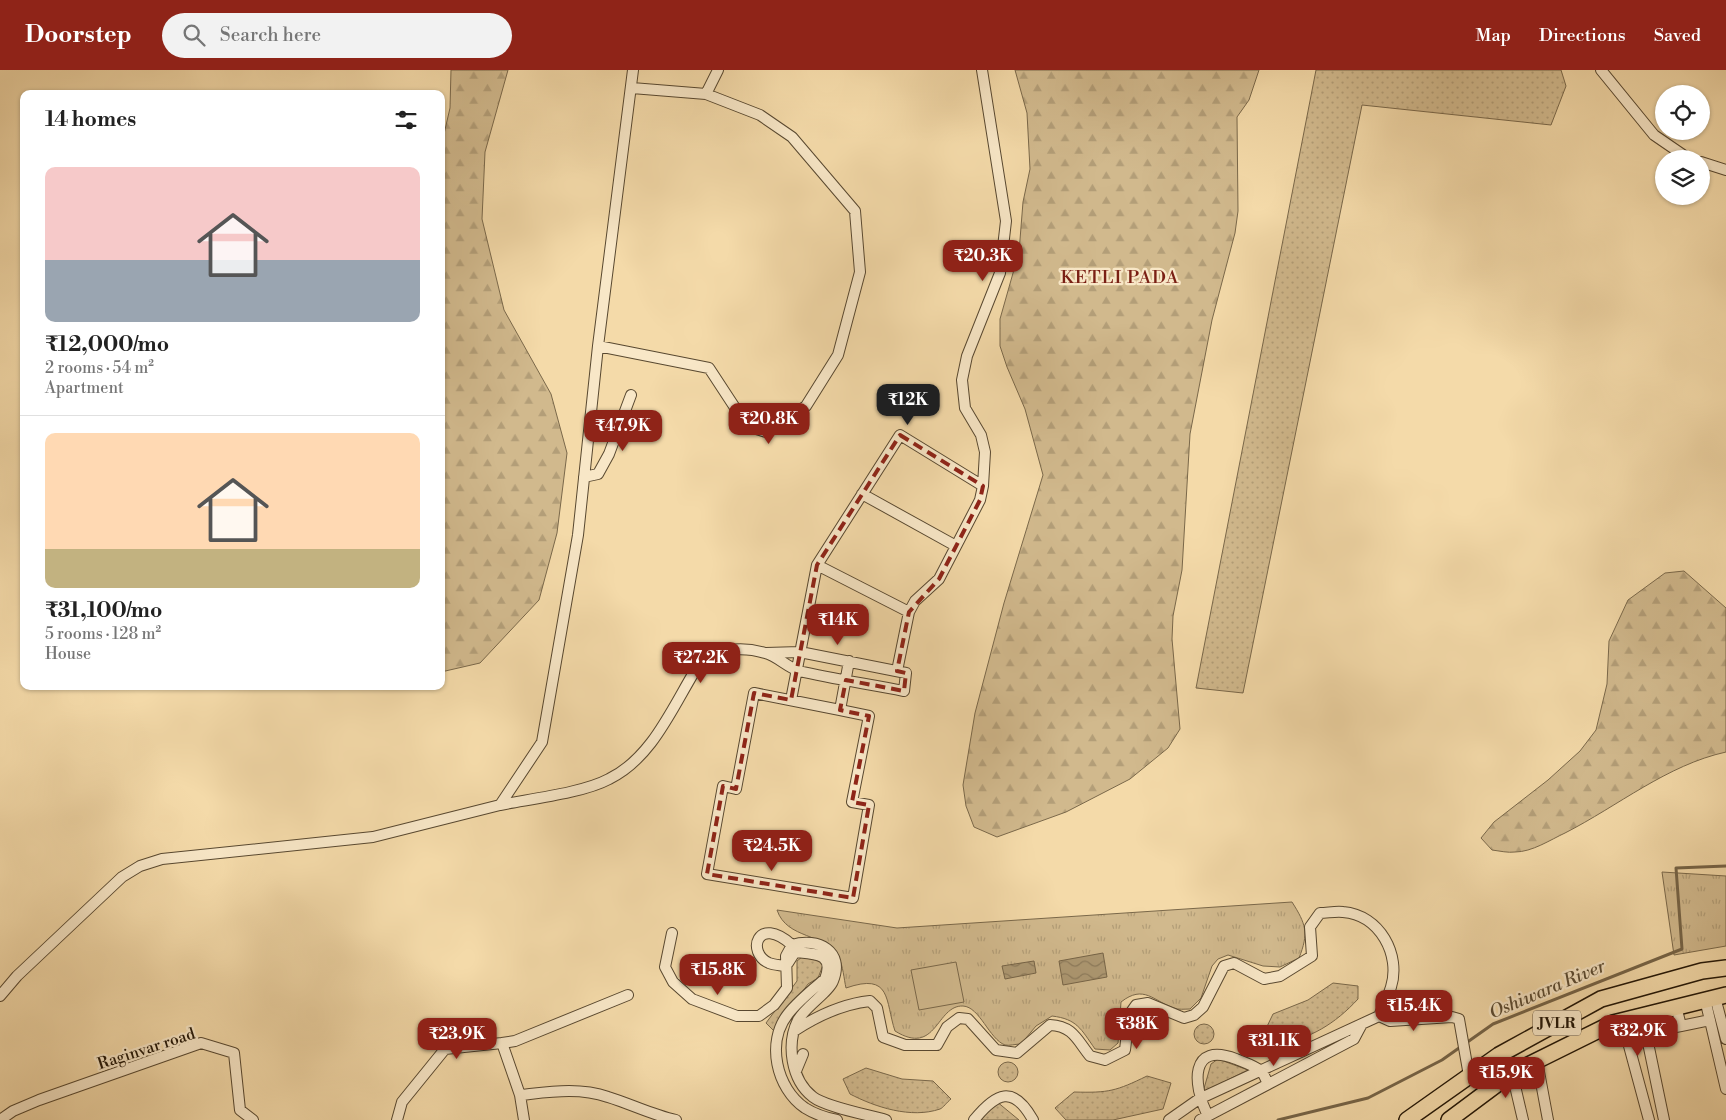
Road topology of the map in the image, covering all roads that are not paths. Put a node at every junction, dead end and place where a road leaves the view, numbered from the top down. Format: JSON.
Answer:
{"nodes":[{"id":1,"x":633,"y":70,"type":"edge"},
{"id":2,"x":718,"y":70,"type":"edge"},
{"id":3,"x":982,"y":70,"type":"edge"},
{"id":4,"x":1601,"y":70,"type":"edge"},
{"id":5,"x":632,"y":88,"type":"junction"},
{"id":6,"x":706,"y":94,"type":"junction"},
{"id":7,"x":1676,"y":150,"type":"edge"},
{"id":8,"x":1710,"y":165,"type":"edge"},
{"id":9,"x":1726,"y":170,"type":"edge"},
{"id":10,"x":598,"y":346,"type":"junction"},
{"id":11,"x":631,"y":395,"type":"dead end"},
{"id":12,"x":584,"y":477,"type":"junction"},
{"id":13,"x":983,"y":486,"type":"junction"},
{"id":14,"x":862,"y":494,"type":"junction"},
{"id":15,"x":956,"y":546,"type":"junction"},
{"id":16,"x":817,"y":565,"type":"junction"},
{"id":17,"x":909,"y":612,"type":"junction"},
{"id":18,"x":800,"y":652,"type":"junction"},
{"id":19,"x":766,"y":653,"type":"junction"},
{"id":20,"x":849,"y":661,"type":"junction"},
{"id":21,"x":796,"y":670,"type":"junction"},
{"id":22,"x":897,"y":671,"type":"junction"},
{"id":23,"x":846,"y":680,"type":"junction"},
{"id":24,"x":791,"y":700,"type":"junction"},
{"id":25,"x":840,"y":710,"type":"junction"},
{"id":26,"x":500,"y":805,"type":"junction"},
{"id":27,"x":672,"y":933,"type":"dead end"},
{"id":28,"x":792,"y":945,"type":"junction"},
{"id":29,"x":1383,"y":955,"type":"dead end"},
{"id":30,"x":786,"y":966,"type":"junction"},
{"id":31,"x":1726,"y":968,"type":"edge"},
{"id":32,"x":1393,"y":969,"type":"junction"},
{"id":33,"x":628,"y":995,"type":"dead end"},
{"id":34,"x":0,"y":996,"type":"edge"},
{"id":35,"x":1715,"y":997,"type":"edge"},
{"id":36,"x":1676,"y":1006,"type":"junction"},
{"id":37,"x":787,"y":1015,"type":"junction"},
{"id":38,"x":1379,"y":1016,"type":"junction"},
{"id":39,"x":798,"y":1020,"type":"junction"},
{"id":40,"x":1622,"y":1020,"type":"junction"},
{"id":41,"x":1710,"y":1020,"type":"junction"},
{"id":42,"x":1362,"y":1024,"type":"junction"},
{"id":43,"x":1681,"y":1026,"type":"junction"},
{"id":44,"x":794,"y":1031,"type":"junction"},
{"id":45,"x":1725,"y":1035,"type":"edge"},
{"id":46,"x":502,"y":1043,"type":"junction"},
{"id":47,"x":804,"y":1054,"type":"dead end"},
{"id":48,"x":792,"y":1059,"type":"junction"},
{"id":49,"x":1537,"y":1061,"type":"junction"},
{"id":50,"x":777,"y":1063,"type":"junction"},
{"id":51,"x":796,"y":1071,"type":"junction"},
{"id":52,"x":1261,"y":1071,"type":"junction"},
{"id":53,"x":1512,"y":1073,"type":"junction"},
{"id":54,"x":1469,"y":1076,"type":"junction"},
{"id":55,"x":1268,"y":1084,"type":"junction"},
{"id":56,"x":1726,"y":1089,"type":"edge"},
{"id":57,"x":520,"y":1095,"type":"junction"},
{"id":58,"x":1199,"y":1098,"type":"junction"},
{"id":59,"x":831,"y":1104,"type":"junction"},
{"id":60,"x":1203,"y":1117,"type":"edge"},
{"id":61,"x":832,"y":1118,"type":"edge"},
{"id":62,"x":0,"y":1120,"type":"edge"},
{"id":63,"x":253,"y":1120,"type":"edge"},
{"id":64,"x":397,"y":1120,"type":"edge"},
{"id":65,"x":524,"y":1120,"type":"edge"},
{"id":66,"x":676,"y":1120,"type":"edge"},
{"id":67,"x":886,"y":1120,"type":"edge"},
{"id":68,"x":974,"y":1120,"type":"edge"},
{"id":69,"x":1033,"y":1120,"type":"edge"},
{"id":70,"x":1169,"y":1120,"type":"edge"},
{"id":71,"x":1408,"y":1120,"type":"edge"},
{"id":72,"x":1449,"y":1120,"type":"edge"},
{"id":73,"x":1523,"y":1120,"type":"edge"},
{"id":74,"x":1548,"y":1120,"type":"edge"},
{"id":75,"x":1649,"y":1120,"type":"edge"},
{"id":76,"x":1664,"y":1120,"type":"edge"}],
"edges":[{"from":1,"to":5,"type":"street"},
{"from":2,"to":6,"type":"street"},
{"from":3,"to":13,"type":"street"},
{"from":4,"to":7,"type":"street"},
{"from":5,"to":6,"type":"street"},
{"from":5,"to":10,"type":"street"},
{"from":6,"to":10,"type":"street"},
{"from":8,"to":9,"type":"street"},
{"from":10,"to":12,"type":"street"},
{"from":11,"to":12,"type":"street"},
{"from":12,"to":26,"type":"street"},
{"from":13,"to":14,"type":"street"},
{"from":13,"to":15,"type":"street"},
{"from":14,"to":15,"type":"street"},
{"from":14,"to":16,"type":"street"},
{"from":15,"to":17,"type":"street"},
{"from":16,"to":17,"type":"street"},
{"from":16,"to":18,"type":"street"},
{"from":17,"to":22,"type":"street"},
{"from":18,"to":19,"type":"street"},
{"from":18,"to":20,"type":"street"},
{"from":18,"to":21,"type":"street"},
{"from":19,"to":21,"type":"street"},
{"from":19,"to":26,"type":"street"},
{"from":20,"to":22,"type":"street"},
{"from":20,"to":23,"type":"street"},
{"from":21,"to":23,"type":"street"},
{"from":21,"to":24,"type":"street"},
{"from":22,"to":23,"type":"street"},
{"from":23,"to":25,"type":"street"},
{"from":24,"to":25,"type":"street"},
{"from":24,"to":25,"type":"street"},
{"from":26,"to":34,"type":"street"},
{"from":27,"to":30,"type":"street"},
{"from":28,"to":30,"type":"street"},
{"from":28,"to":30,"type":"street"},
{"from":28,"to":39,"type":"street"},
{"from":29,"to":32,"type":"street"},
{"from":30,"to":37,"type":"street"},
{"from":31,"to":54,"type":"main road","number":"JVLR"},
{"from":32,"to":38,"type":"street"},
{"from":32,"to":44,"type":"street"},
{"from":33,"to":46,"type":"street"},
{"from":35,"to":36,"type":"main road","number":"JVLR"},
{"from":35,"to":41,"type":"street"},
{"from":35,"to":45,"type":"street"},
{"from":36,"to":40,"type":"main road","number":"JVLR"},
{"from":36,"to":43,"type":"street"},
{"from":37,"to":39,"type":"street"},
{"from":37,"to":50,"type":"street"},
{"from":38,"to":42,"type":"street"},
{"from":38,"to":54,"type":"street"},
{"from":39,"to":44,"type":"street"},
{"from":40,"to":49,"type":"main road","number":"JVLR"},
{"from":40,"to":75,"type":"street"},
{"from":41,"to":43,"type":"street"},
{"from":41,"to":56,"type":"street"},
{"from":42,"to":52,"type":"street"},
{"from":42,"to":55,"type":"street"},
{"from":43,"to":76,"type":"street"},
{"from":44,"to":48,"type":"street"},
{"from":46,"to":57,"type":"street"},
{"from":46,"to":64,"type":"street"},
{"from":47,"to":51,"type":"street"},
{"from":48,"to":50,"type":"street"},
{"from":48,"to":51,"type":"street"},
{"from":49,"to":53,"type":"main road","number":"JVLR"},
{"from":49,"to":74,"type":"street"},
{"from":50,"to":61,"type":"street"},
{"from":51,"to":59,"type":"street"},
{"from":52,"to":55,"type":"street"},
{"from":52,"to":58,"type":"street"},
{"from":52,"to":58,"type":"street"},
{"from":53,"to":72,"type":"main road","number":"JVLR"},
{"from":53,"to":73,"type":"street"},
{"from":54,"to":71,"type":"main road","number":"JVLR"},
{"from":55,"to":60,"type":"street"},
{"from":57,"to":65,"type":"street"},
{"from":57,"to":66,"type":"street"},
{"from":58,"to":60,"type":"street"},
{"from":58,"to":70,"type":"street"},
{"from":59,"to":61,"type":"street"},
{"from":59,"to":67,"type":"street"},
{"from":62,"to":63,"type":"street","name":"Raginvar road"},
{"from":68,"to":69,"type":"street"}]}
